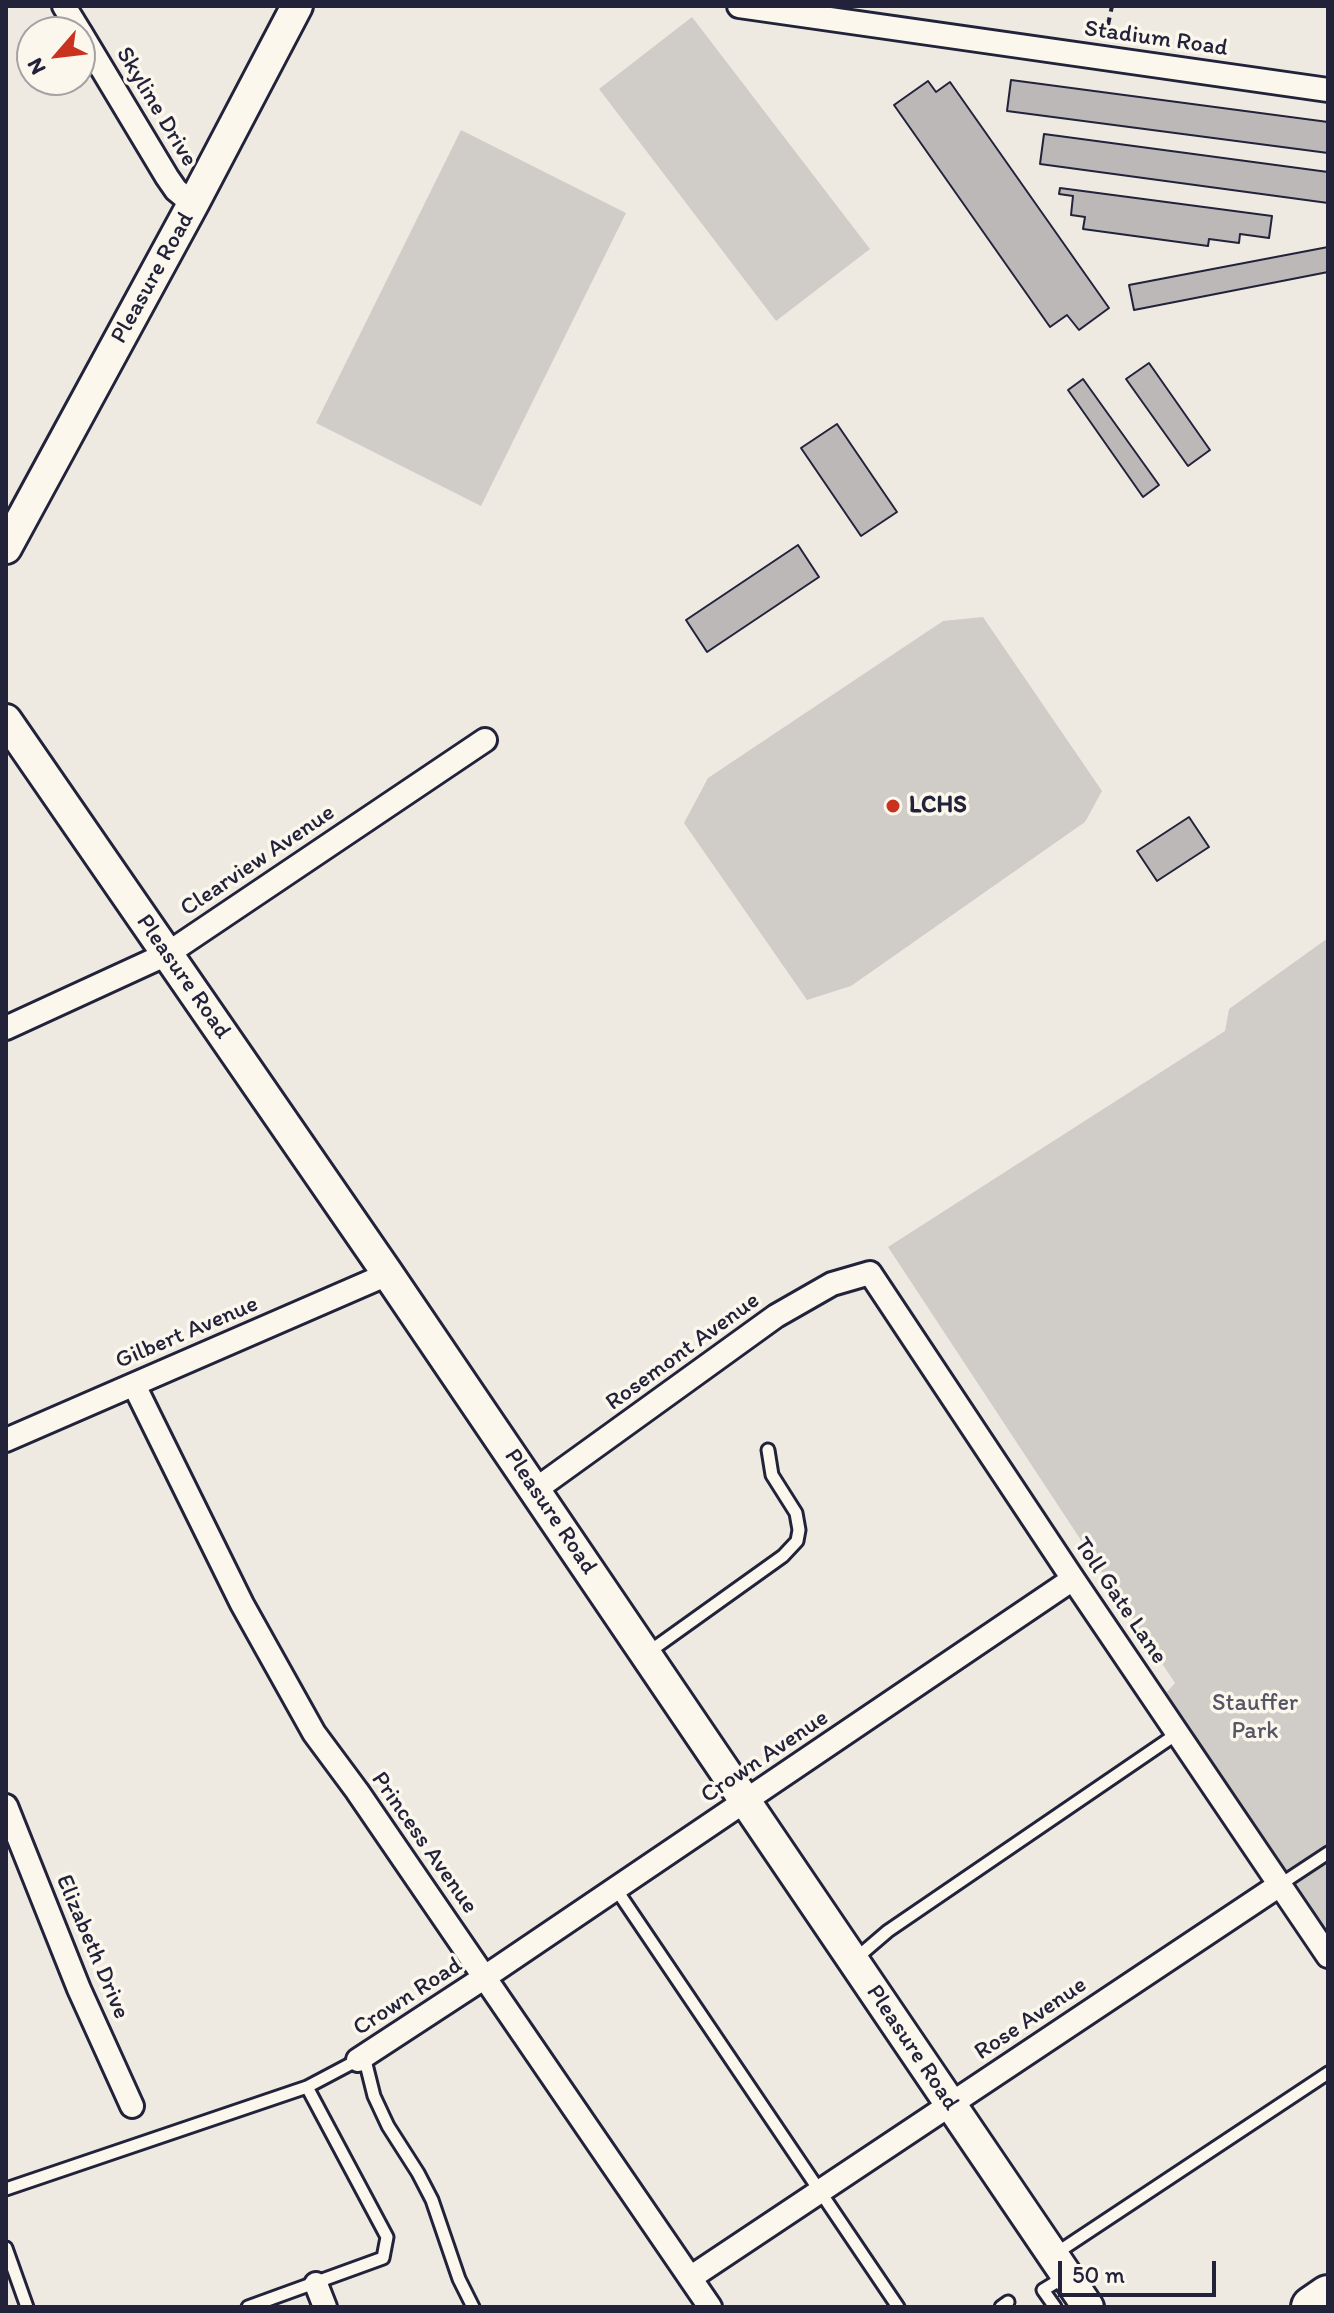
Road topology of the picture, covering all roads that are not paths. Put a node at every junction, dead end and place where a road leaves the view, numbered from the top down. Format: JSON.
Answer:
{"nodes":[{"id":1,"x":297,"y":6,"type":"edge"},
{"id":2,"x":739,"y":6,"type":"edge"},
{"id":3,"x":96,"y":59,"type":"edge"},
{"id":4,"x":1328,"y":90,"type":"edge"},
{"id":5,"x":193,"y":204,"type":"junction"},
{"id":6,"x":6,"y":548,"type":"edge"},
{"id":7,"x":6,"y":720,"type":"edge"},
{"id":8,"x":485,"y":740,"type":"dead end"},
{"id":9,"x":167,"y":954,"type":"junction"},
{"id":10,"x":8,"y":1024,"type":"edge"},
{"id":11,"x":870,"y":1273,"type":"joint"},
{"id":12,"x":388,"y":1274,"type":"junction"},
{"id":13,"x":134,"y":1385,"type":"junction"},
{"id":14,"x":6,"y":1440,"type":"edge"},
{"id":15,"x":768,"y":1450,"type":"dead end"},
{"id":16,"x":535,"y":1490,"type":"junction"},
{"id":17,"x":1073,"y":1579,"type":"junction"},
{"id":18,"x":646,"y":1654,"type":"junction"},
{"id":19,"x":1178,"y":1733,"type":"junction"},
{"id":20,"x":746,"y":1802,"type":"junction"},
{"id":21,"x":6,"y":1806,"type":"edge"},
{"id":22,"x":1328,"y":1853,"type":"edge"},
{"id":23,"x":1281,"y":1884,"type":"junction"},
{"id":24,"x":616,"y":1889,"type":"junction"},
{"id":25,"x":1328,"y":1956,"type":"edge"},
{"id":26,"x":853,"y":1961,"type":"junction"},
{"id":27,"x":485,"y":1977,"type":"junction"},
{"id":28,"x":361,"y":2058,"type":"junction"},
{"id":29,"x":1328,"y":2073,"type":"edge"},
{"id":30,"x":307,"y":2087,"type":"junction"},
{"id":31,"x":950,"y":2104,"type":"junction"},
{"id":32,"x":132,"y":2106,"type":"dead end"},
{"id":33,"x":6,"y":2189,"type":"edge"},
{"id":34,"x":819,"y":2192,"type":"junction"},
{"id":35,"x":6,"y":2248,"type":"edge"},
{"id":36,"x":1060,"y":2266,"type":"junction"},
{"id":37,"x":690,"y":2278,"type":"junction"},
{"id":38,"x":316,"y":2284,"type":"junction"},
{"id":39,"x":1328,"y":2296,"type":"edge"},
{"id":40,"x":27,"y":2307,"type":"edge"},
{"id":41,"x":248,"y":2307,"type":"edge"},
{"id":42,"x":325,"y":2307,"type":"edge"},
{"id":43,"x":473,"y":2307,"type":"edge"},
{"id":44,"x":710,"y":2307,"type":"edge"},
{"id":45,"x":898,"y":2307,"type":"edge"},
{"id":46,"x":1055,"y":2307,"type":"edge"},
{"id":47,"x":1088,"y":2307,"type":"edge"},
{"id":48,"x":1312,"y":2307,"type":"edge"}],
"edges":[{"from":1,"to":5,"type":"street","name":"Pleasure Road"},
{"from":2,"to":4,"type":"street","name":"Stadium Road"},
{"from":3,"to":5,"type":"street","name":"Skyline Drive"},
{"from":5,"to":6,"type":"street","name":"Pleasure Road"},
{"from":7,"to":9,"type":"street","name":"Pleasure Road"},
{"from":8,"to":9,"type":"street","name":"Clearview Avenue"},
{"from":9,"to":10,"type":"street","name":"Clearview Avenue"},
{"from":9,"to":12,"type":"street","name":"Pleasure Road"},
{"from":11,"to":16,"type":"street","name":"Rosemont Avenue"},
{"from":11,"to":17,"type":"street","name":"Toll Gate Lane"},
{"from":12,"to":13,"type":"street","name":"Gilbert Avenue"},
{"from":12,"to":16,"type":"street","name":"Pleasure Road"},
{"from":13,"to":14,"type":"street","name":"Gilbert Avenue"},
{"from":13,"to":27,"type":"street","name":"Princess Avenue"},
{"from":15,"to":18,"type":"lane"},
{"from":16,"to":18,"type":"street","name":"Pleasure Road"},
{"from":17,"to":19,"type":"street","name":"Toll Gate Lane"},
{"from":17,"to":20,"type":"street","name":"Crown Avenue"},
{"from":18,"to":20,"type":"street","name":"Pleasure Road"},
{"from":19,"to":23,"type":"street","name":"Toll Gate Lane"},
{"from":19,"to":26,"type":"lane"},
{"from":20,"to":24,"type":"street","name":"Crown Avenue"},
{"from":20,"to":26,"type":"street","name":"Pleasure Road"},
{"from":21,"to":32,"type":"street","name":"Elizabeth Drive"},
{"from":22,"to":23,"type":"lane"},
{"from":23,"to":25,"type":"street","name":"Toll Gate Lane"},
{"from":23,"to":31,"type":"street","name":"Rose Avenue"},
{"from":24,"to":27,"type":"street","name":"Crown Avenue"},
{"from":24,"to":34,"type":"lane"},
{"from":26,"to":31,"type":"street","name":"Pleasure Road"},
{"from":27,"to":28,"type":"street","name":"Crown Road"},
{"from":27,"to":37,"type":"street","name":"Princess Avenue"},
{"from":28,"to":30,"type":"lane"},
{"from":28,"to":43,"type":"lane"},
{"from":29,"to":36,"type":"lane"},
{"from":30,"to":33,"type":"lane"},
{"from":30,"to":38,"type":"lane"},
{"from":31,"to":34,"type":"street","name":"Rose Avenue"},
{"from":31,"to":36,"type":"street","name":"Pleasure Road"},
{"from":34,"to":37,"type":"street","name":"Rose Avenue"},
{"from":34,"to":45,"type":"lane"},
{"from":35,"to":40,"type":"lane"},
{"from":36,"to":46,"type":"lane"},
{"from":36,"to":47,"type":"street","name":"Pleasure Road"},
{"from":37,"to":44,"type":"street","name":"Princess Avenue"},
{"from":38,"to":41,"type":"lane"},
{"from":38,"to":42,"type":"street"},
{"from":39,"to":48,"type":"highway"}]}
